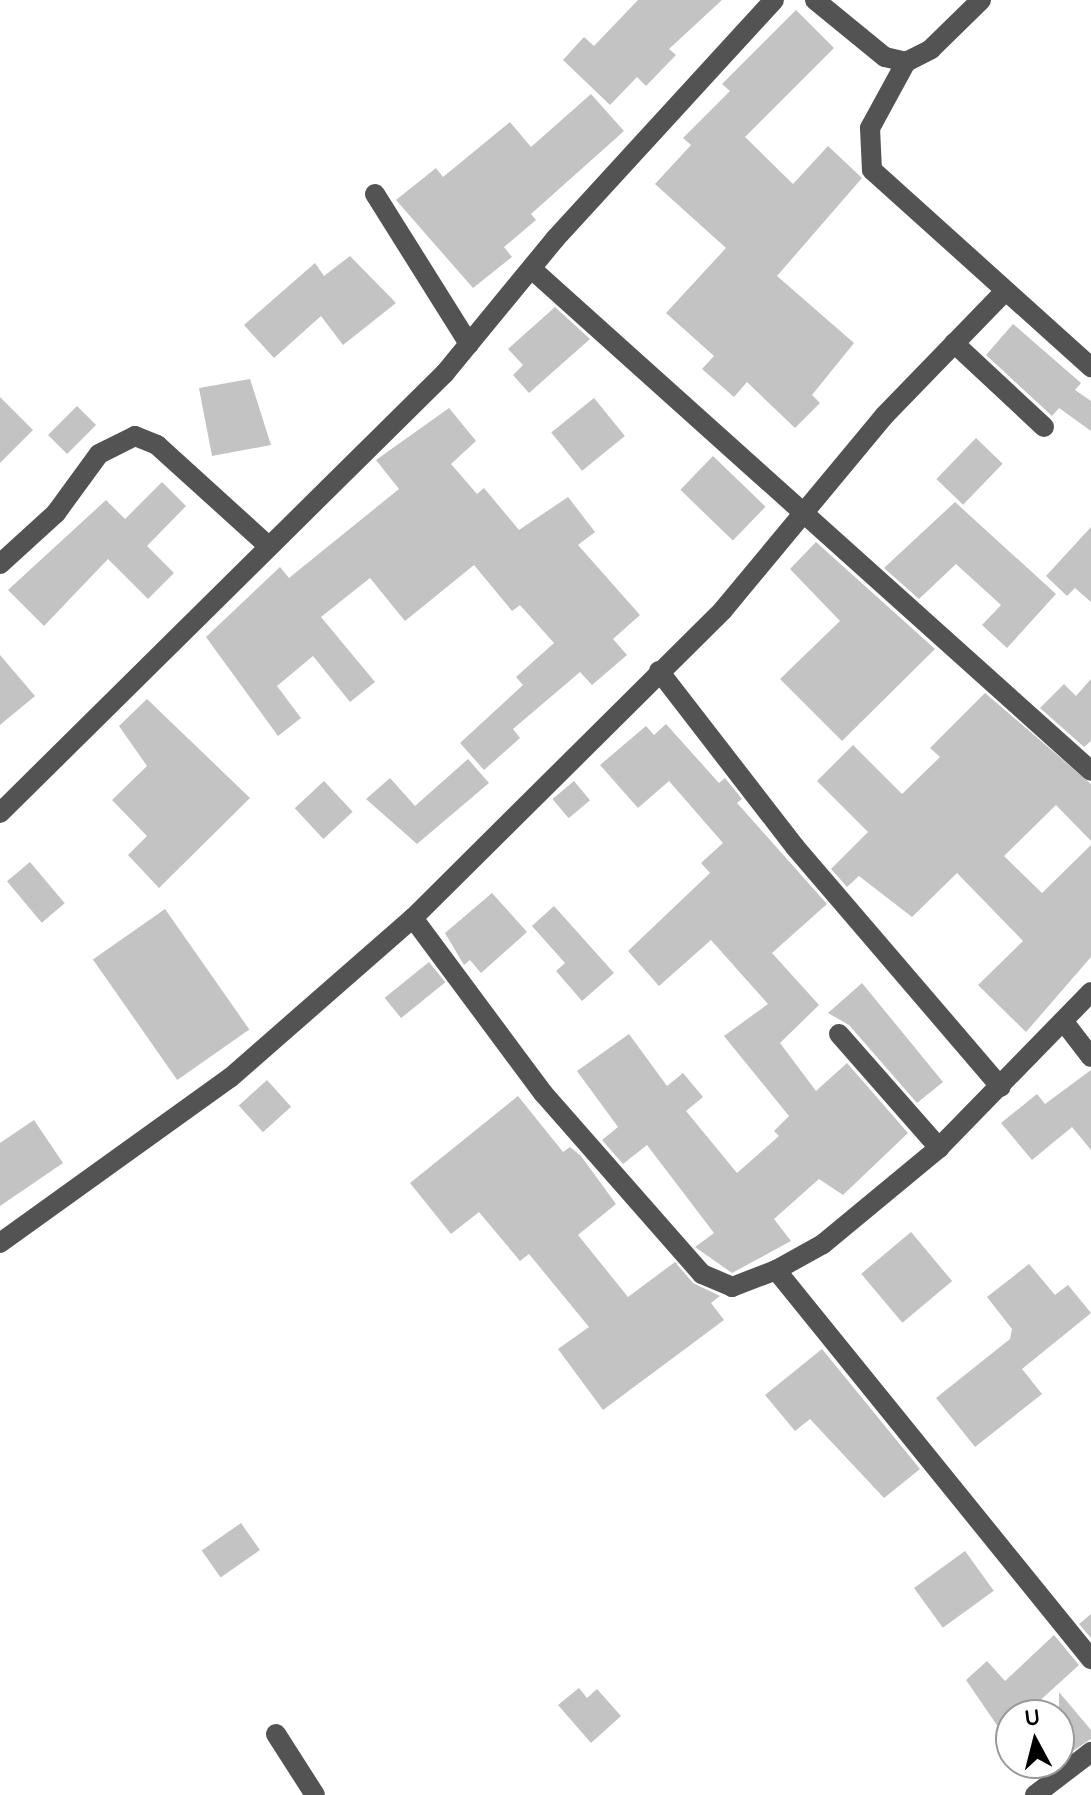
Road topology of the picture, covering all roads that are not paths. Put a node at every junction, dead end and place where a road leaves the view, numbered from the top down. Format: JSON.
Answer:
{"nodes":[{"id":1,"x":774,"y":0,"type":"edge"},
{"id":2,"x":815,"y":0,"type":"edge"},
{"id":3,"x":981,"y":0,"type":"edge"},
{"id":4,"x":906,"y":62,"type":"junction"},
{"id":5,"x":375,"y":194,"type":"dead end"},
{"id":6,"x":534,"y":271,"type":"junction"},
{"id":7,"x":1003,"y":293,"type":"junction"},
{"id":8,"x":954,"y":343,"type":"junction"},
{"id":9,"x":469,"y":344,"type":"junction"},
{"id":10,"x":1091,"y":367,"type":"edge"},
{"id":11,"x":1044,"y":427,"type":"dead end"},
{"id":12,"x":808,"y":510,"type":"junction"},
{"id":13,"x":265,"y":543,"type":"junction"},
{"id":14,"x":0,"y":564,"type":"edge"},
{"id":15,"x":659,"y":671,"type":"junction"},
{"id":16,"x":1091,"y":771,"type":"edge"},
{"id":17,"x":0,"y":813,"type":"edge"},
{"id":18,"x":413,"y":918,"type":"junction"},
{"id":19,"x":1091,"y":992,"type":"edge"},
{"id":20,"x":1064,"y":1022,"type":"junction"},
{"id":21,"x":839,"y":1034,"type":"dead end"},
{"id":22,"x":1091,"y":1057,"type":"edge"},
{"id":23,"x":1001,"y":1087,"type":"junction"},
{"id":24,"x":939,"y":1148,"type":"junction"},
{"id":25,"x":0,"y":1243,"type":"edge"},
{"id":26,"x":776,"y":1270,"type":"junction"},
{"id":27,"x":1091,"y":1659,"type":"edge"},
{"id":28,"x":276,"y":1734,"type":"dead end"},
{"id":29,"x":1091,"y":1752,"type":"edge"},
{"id":30,"x":315,"y":1795,"type":"edge"},
{"id":31,"x":1035,"y":1795,"type":"edge"}],
"edges":[{"from":1,"to":6,"type":"street"},
{"from":2,"to":4,"type":"street"},
{"from":3,"to":4,"type":"street"},
{"from":4,"to":7,"type":"street"},
{"from":5,"to":9,"type":"street"},
{"from":6,"to":9,"type":"street"},
{"from":6,"to":12,"type":"street"},
{"from":7,"to":8,"type":"street"},
{"from":7,"to":10,"type":"street"},
{"from":8,"to":11,"type":"street"},
{"from":8,"to":12,"type":"street"},
{"from":9,"to":13,"type":"street"},
{"from":12,"to":15,"type":"street"},
{"from":12,"to":16,"type":"street"},
{"from":13,"to":14,"type":"street"},
{"from":13,"to":17,"type":"street"},
{"from":15,"to":18,"type":"street"},
{"from":15,"to":23,"type":"street"},
{"from":18,"to":25,"type":"street"},
{"from":18,"to":26,"type":"street"},
{"from":19,"to":20,"type":"street"},
{"from":20,"to":22,"type":"street"},
{"from":20,"to":23,"type":"street"},
{"from":21,"to":24,"type":"street"},
{"from":23,"to":24,"type":"street"},
{"from":24,"to":26,"type":"street"},
{"from":26,"to":27,"type":"street"},
{"from":28,"to":30,"type":"street"},
{"from":29,"to":31,"type":"street"}]}
